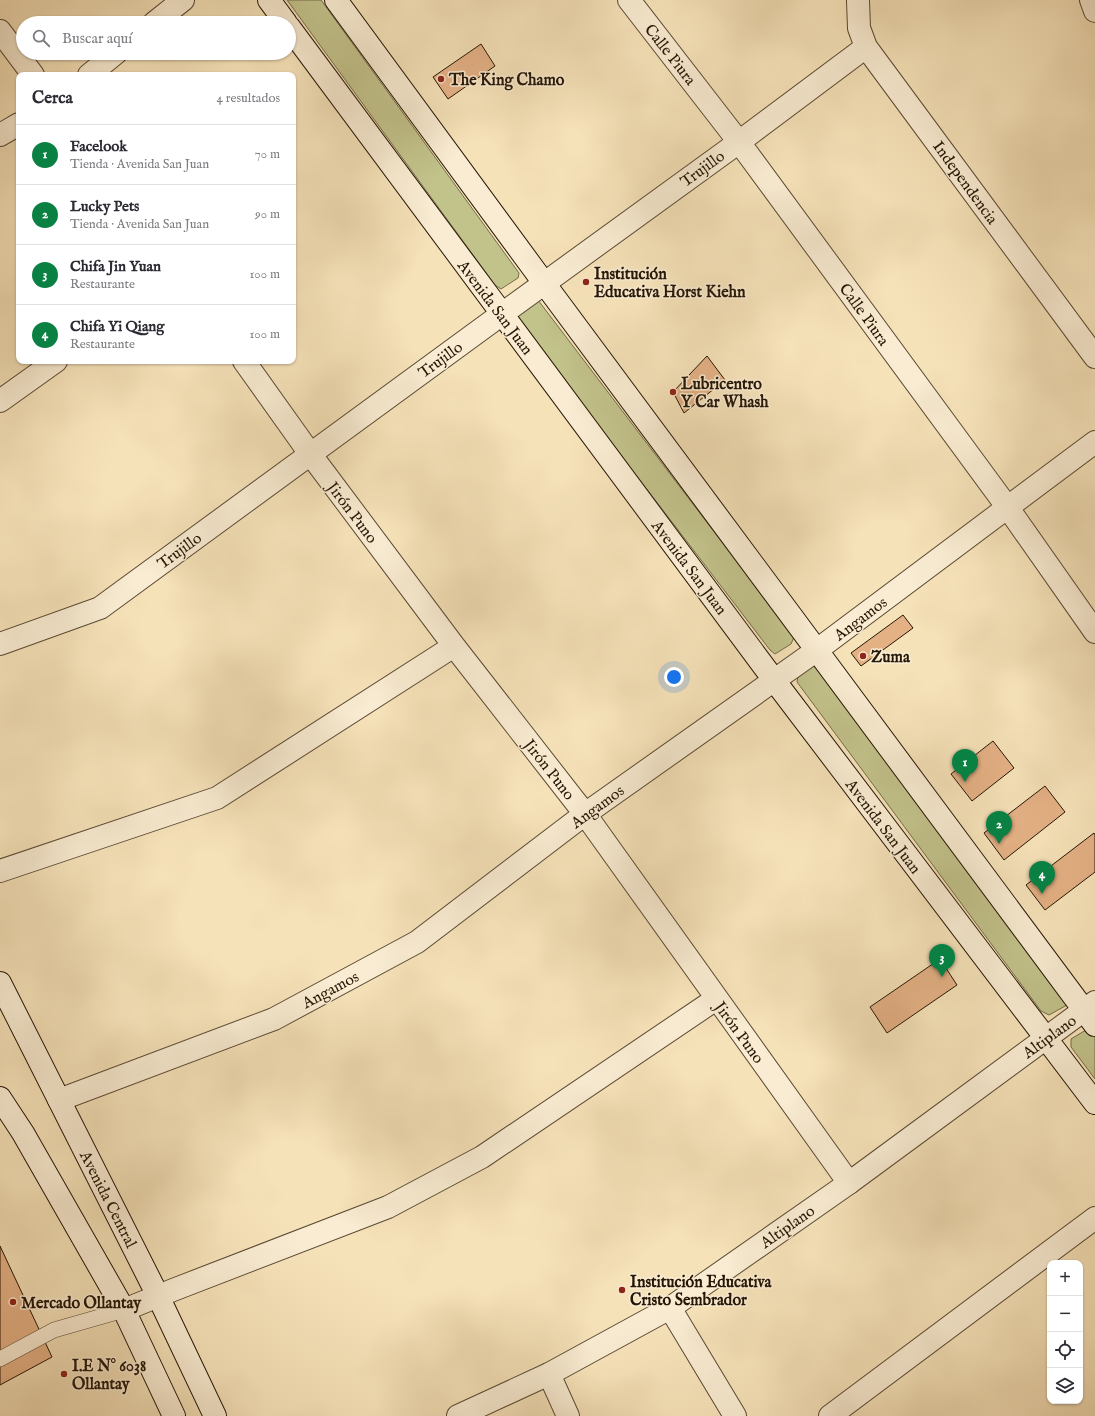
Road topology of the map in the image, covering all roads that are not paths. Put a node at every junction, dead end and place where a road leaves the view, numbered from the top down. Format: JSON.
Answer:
{"nodes":[{"id":1,"x":183,"y":0,"type":"edge"},
{"id":2,"x":269,"y":0,"type":"edge"},
{"id":3,"x":336,"y":0,"type":"edge"},
{"id":4,"x":629,"y":0,"type":"edge"},
{"id":5,"x":858,"y":0,"type":"edge"},
{"id":6,"x":1091,"y":0,"type":"edge"},
{"id":7,"x":1095,"y":11,"type":"edge"},
{"id":8,"x":163,"y":16,"type":"edge"},
{"id":9,"x":281,"y":16,"type":"edge"},
{"id":10,"x":0,"y":31,"type":"edge"},
{"id":11,"x":296,"y":36,"type":"edge"},
{"id":12,"x":866,"y":47,"type":"junction"},
{"id":13,"x":16,"y":53,"type":"edge"},
{"id":14,"x":21,"y":60,"type":"edge"},
{"id":15,"x":107,"y":60,"type":"edge"},
{"id":16,"x":30,"y":72,"type":"edge"},
{"id":17,"x":93,"y":72,"type":"edge"},
{"id":18,"x":16,"y":126,"type":"edge"},
{"id":19,"x":0,"y":135,"type":"edge"},
{"id":20,"x":739,"y":142,"type":"junction"},
{"id":21,"x":544,"y":283,"type":"junction"},
{"id":22,"x":502,"y":314,"type":"junction"},
{"id":23,"x":1094,"y":354,"type":"edge"},
{"id":24,"x":52,"y":364,"type":"edge"},
{"id":25,"x":246,"y":364,"type":"edge"},
{"id":26,"x":0,"y":401,"type":"edge"},
{"id":27,"x":1095,"y":442,"type":"edge"},
{"id":28,"x":310,"y":455,"type":"junction"},
{"id":29,"x":1008,"y":508,"type":"junction"},
{"id":30,"x":1095,"y":632,"type":"edge"},
{"id":31,"x":0,"y":644,"type":"edge"},
{"id":32,"x":454,"y":646,"type":"junction"},
{"id":33,"x":817,"y":650,"type":"junction"},
{"id":34,"x":774,"y":680,"type":"junction"},
{"id":35,"x":585,"y":814,"type":"junction"},
{"id":36,"x":0,"y":871,"type":"edge"},
{"id":37,"x":0,"y":983,"type":"edge"},
{"id":38,"x":716,"y":999,"type":"junction"},
{"id":39,"x":1091,"y":1012,"type":"edge"},
{"id":40,"x":1045,"y":1038,"type":"junction"},
{"id":41,"x":0,"y":1098,"type":"edge"},
{"id":42,"x":59,"y":1100,"type":"junction"},
{"id":43,"x":1095,"y":1103,"type":"edge"},
{"id":44,"x":849,"y":1183,"type":"junction"},
{"id":45,"x":1095,"y":1218,"type":"edge"},
{"id":46,"x":158,"y":1296,"type":"junction"},
{"id":47,"x":670,"y":1308,"type":"junction"},
{"id":48,"x":124,"y":1310,"type":"junction"},
{"id":49,"x":0,"y":1359,"type":"edge"},
{"id":50,"x":549,"y":1374,"type":"junction"},
{"id":51,"x":174,"y":1416,"type":"edge"},
{"id":52,"x":215,"y":1416,"type":"edge"},
{"id":53,"x":458,"y":1416,"type":"edge"},
{"id":54,"x":568,"y":1416,"type":"edge"},
{"id":55,"x":735,"y":1416,"type":"edge"},
{"id":56,"x":830,"y":1416,"type":"edge"}],
"edges":[{"from":1,"to":8,"type":"street"},
{"from":2,"to":9,"type":"street"},
{"from":3,"to":21,"type":"street"},
{"from":4,"to":20,"type":"street","name":"Calle Piura"},
{"from":5,"to":12,"type":"street","name":"Independencia"},
{"from":6,"to":7,"type":"street"},
{"from":10,"to":13,"type":"street"},
{"from":11,"to":22,"type":"street","name":"Avenida San Juan"},
{"from":12,"to":20,"type":"street","name":"Trujillo"},
{"from":12,"to":23,"type":"street","name":"Independencia"},
{"from":14,"to":16,"type":"street"},
{"from":15,"to":17,"type":"street"},
{"from":18,"to":19,"type":"street"},
{"from":20,"to":21,"type":"street","name":"Trujillo"},
{"from":20,"to":29,"type":"street","name":"Calle Piura"},
{"from":21,"to":22,"type":"street","name":"Trujillo"},
{"from":21,"to":33,"type":"street"},
{"from":22,"to":28,"type":"street","name":"Trujillo"},
{"from":22,"to":34,"type":"street","name":"Avenida San Juan"},
{"from":24,"to":26,"type":"street"},
{"from":25,"to":28,"type":"street","name":"Jirón Puno"},
{"from":27,"to":29,"type":"street","name":"Angamos"},
{"from":28,"to":31,"type":"street","name":"Trujillo"},
{"from":28,"to":32,"type":"street","name":"Jirón Puno"},
{"from":29,"to":30,"type":"street","name":"Calle Piura"},
{"from":29,"to":33,"type":"street","name":"Angamos"},
{"from":32,"to":35,"type":"street","name":"Jirón Puno"},
{"from":32,"to":36,"type":"street"},
{"from":33,"to":34,"type":"street","name":"Angamos"},
{"from":33,"to":39,"type":"street"},
{"from":34,"to":35,"type":"street","name":"Angamos"},
{"from":34,"to":40,"type":"street","name":"Avenida San Juan"},
{"from":35,"to":38,"type":"street","name":"Jirón Puno"},
{"from":35,"to":42,"type":"street","name":"Angamos"},
{"from":37,"to":42,"type":"street","name":"Avenida Central"},
{"from":38,"to":44,"type":"street","name":"Jirón Puno"},
{"from":38,"to":46,"type":"street"},
{"from":39,"to":40,"type":"street","name":"Altiplano"},
{"from":40,"to":43,"type":"street","name":"Avenida San Juan"},
{"from":40,"to":44,"type":"street","name":"Altiplano"},
{"from":41,"to":48,"type":"street"},
{"from":42,"to":46,"type":"street","name":"Avenida Central"},
{"from":44,"to":47,"type":"street","name":"Altiplano"},
{"from":45,"to":56,"type":"street"},
{"from":46,"to":48,"type":"street"},
{"from":46,"to":52,"type":"street","name":"Avenida Central"},
{"from":47,"to":50,"type":"street","name":"Altiplano"},
{"from":47,"to":55,"type":"street"},
{"from":48,"to":49,"type":"lane"},
{"from":48,"to":51,"type":"street"},
{"from":50,"to":53,"type":"street","name":"Altiplano"},
{"from":50,"to":54,"type":"street"}]}
